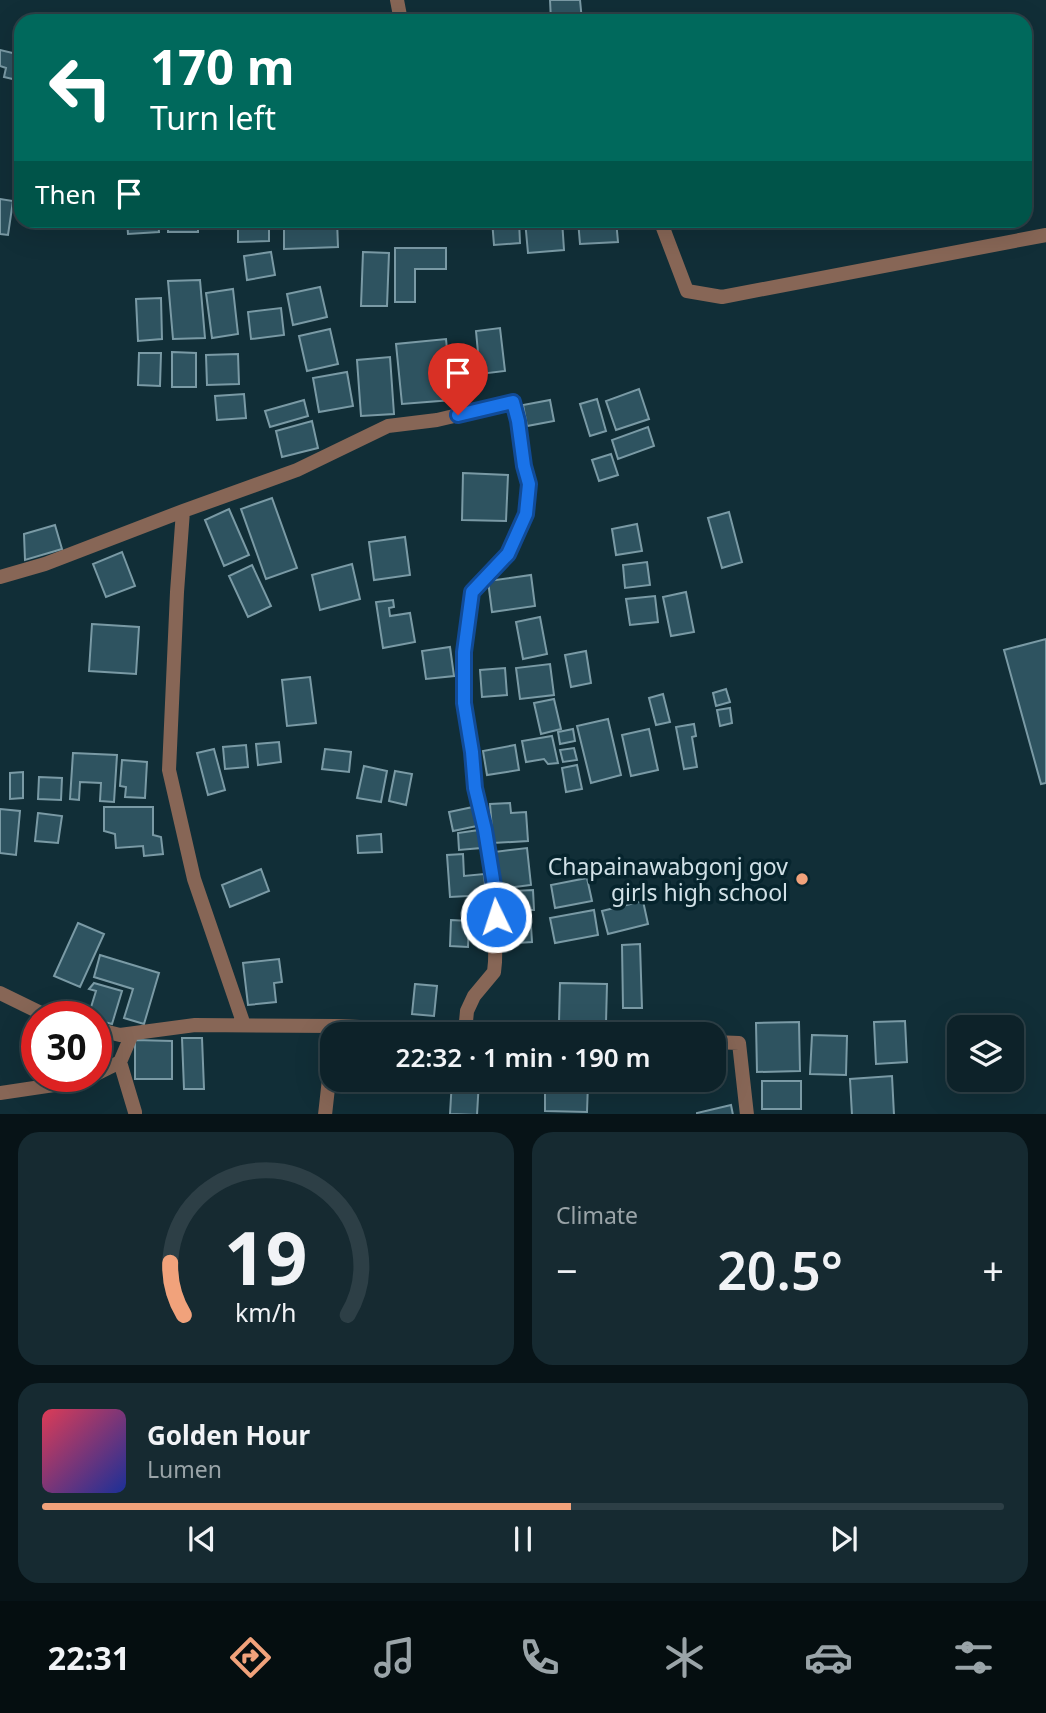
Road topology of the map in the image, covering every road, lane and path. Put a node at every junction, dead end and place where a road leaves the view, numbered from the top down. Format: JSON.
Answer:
{"nodes":[{"id":1,"x":663,"y":228,"type":"edge"},
{"id":2,"x":1046,"y":235,"type":"edge"},
{"id":3,"x":183,"y":511,"type":"junction"},
{"id":4,"x":0,"y":578,"type":"edge"},
{"id":5,"x":0,"y":993,"type":"edge"},
{"id":6,"x":21,"y":1003,"type":"edge"},
{"id":7,"x":466,"y":1022,"type":"edge"},
{"id":8,"x":244,"y":1025,"type":"junction"},
{"id":9,"x":320,"y":1029,"type":"edge"},
{"id":10,"x":112,"y":1033,"type":"edge"},
{"id":11,"x":132,"y":1034,"type":"junction"},
{"id":12,"x":726,"y":1042,"type":"edge"},
{"id":13,"x":120,"y":1062,"type":"junction"},
{"id":14,"x":112,"y":1066,"type":"edge"},
{"id":15,"x":21,"y":1090,"type":"edge"},
{"id":16,"x":327,"y":1092,"type":"edge"},
{"id":17,"x":0,"y":1093,"type":"edge"},
{"id":18,"x":135,"y":1114,"type":"edge"},
{"id":19,"x":324,"y":1114,"type":"edge"},
{"id":20,"x":747,"y":1114,"type":"edge"}],
"edges":[{"from":1,"to":2,"type":"street"},
{"from":3,"to":4,"type":"street"},
{"from":3,"to":7,"type":"street"},
{"from":3,"to":8,"type":"street"},
{"from":5,"to":6,"type":"street"},
{"from":8,"to":9,"type":"street"},
{"from":8,"to":11,"type":"street"},
{"from":10,"to":11,"type":"street"},
{"from":11,"to":13,"type":"street"},
{"from":12,"to":20,"type":"street"},
{"from":13,"to":14,"type":"street"},
{"from":13,"to":18,"type":"street"},
{"from":15,"to":17,"type":"street"},
{"from":16,"to":19,"type":"street"}]}
